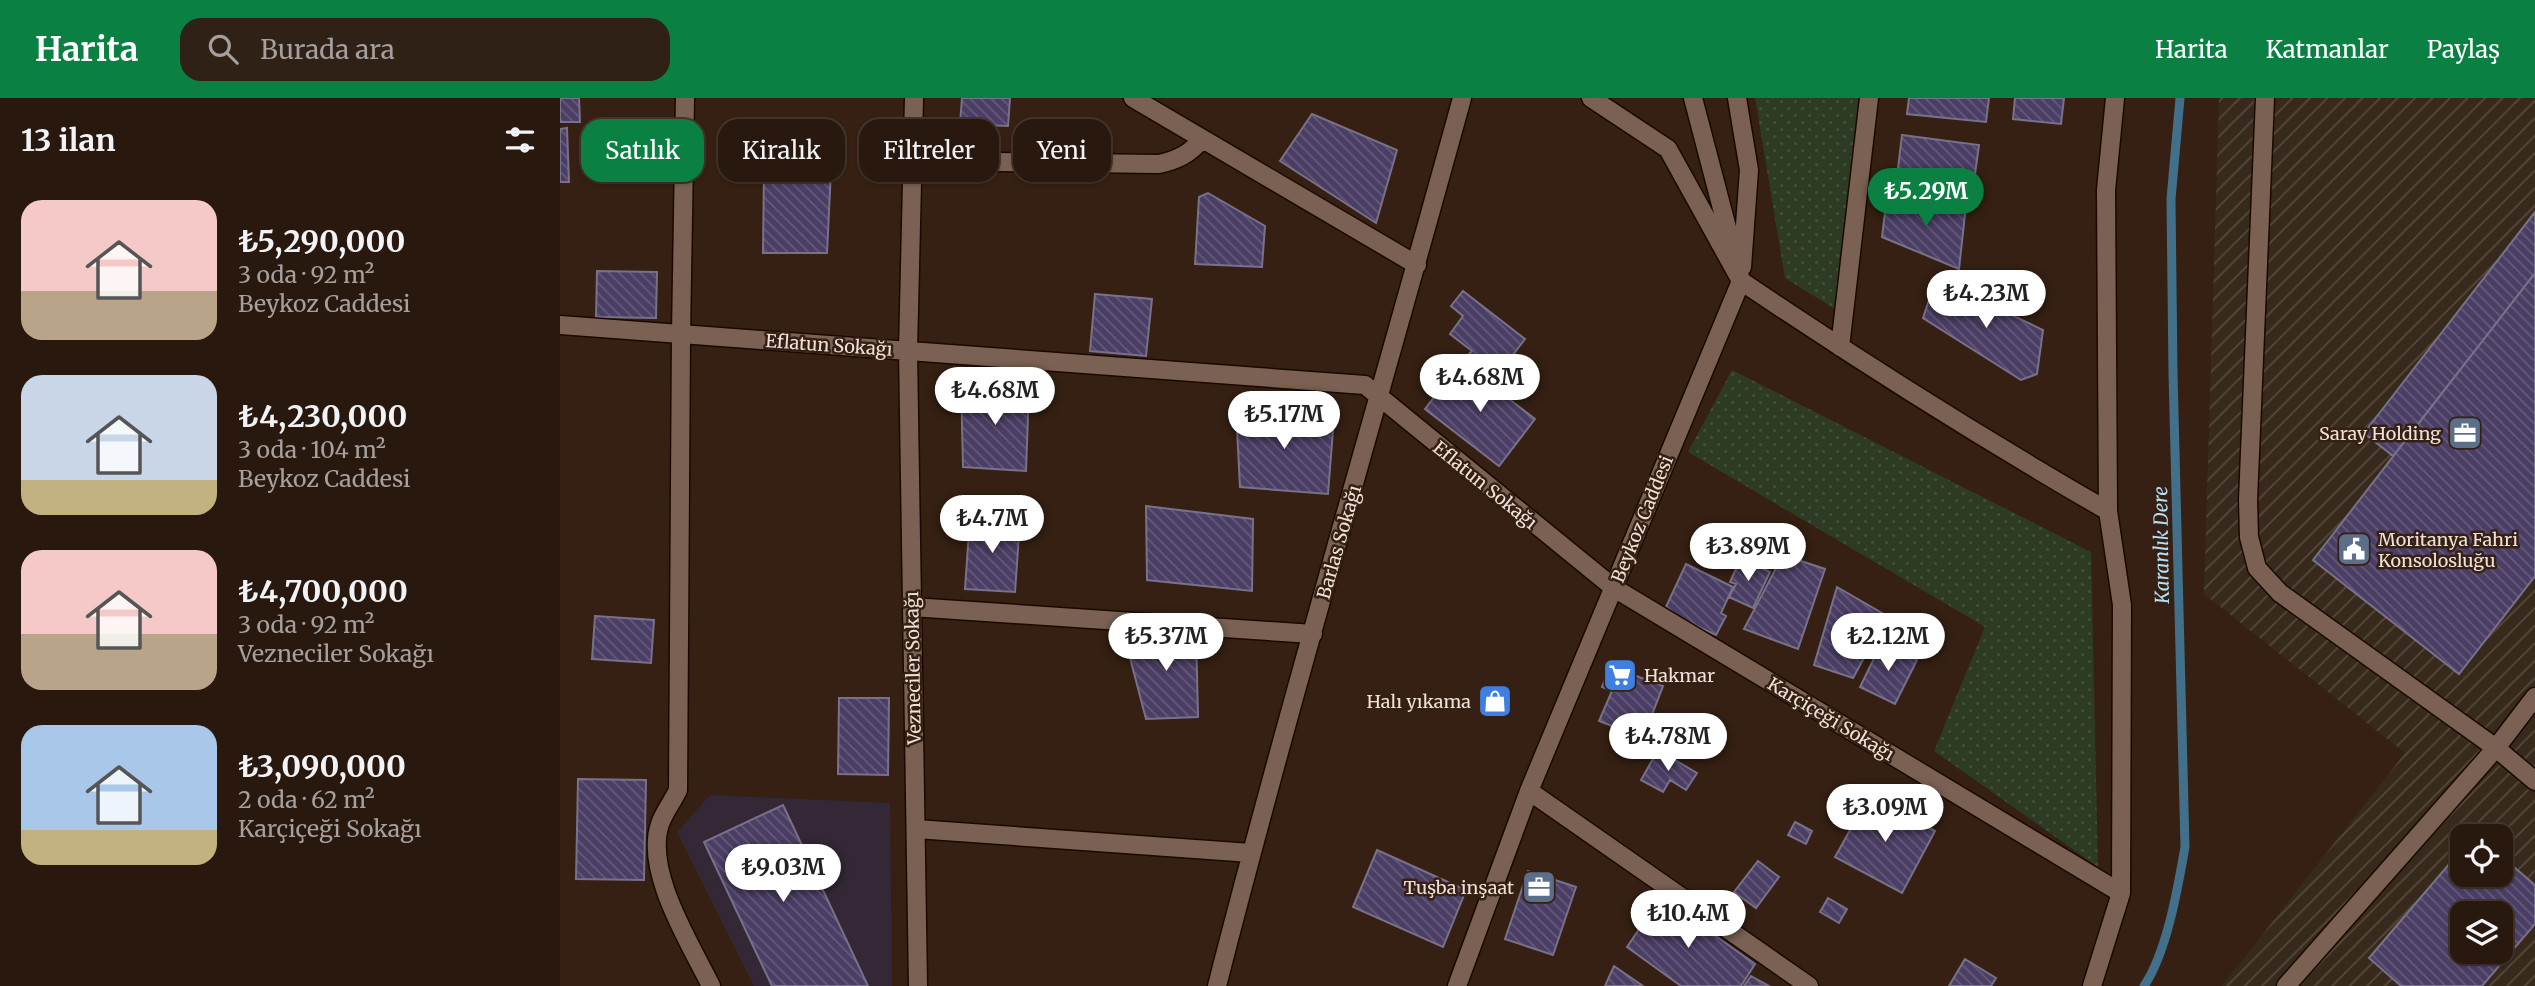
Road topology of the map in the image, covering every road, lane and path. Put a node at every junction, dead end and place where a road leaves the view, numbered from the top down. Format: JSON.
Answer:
{"nodes":[{"id":1,"x":685,"y":98,"type":"edge"},
{"id":2,"x":914,"y":98,"type":"edge"},
{"id":3,"x":1133,"y":98,"type":"edge"},
{"id":4,"x":1462,"y":98,"type":"edge"},
{"id":5,"x":1591,"y":98,"type":"edge"},
{"id":6,"x":1693,"y":98,"type":"edge"},
{"id":7,"x":1737,"y":98,"type":"edge"},
{"id":8,"x":1869,"y":98,"type":"edge"},
{"id":9,"x":2115,"y":98,"type":"edge"},
{"id":10,"x":2265,"y":98,"type":"edge"},
{"id":11,"x":914,"y":119,"type":"edge"},
{"id":12,"x":1202,"y":139,"type":"junction"},
{"id":13,"x":999,"y":162,"type":"edge"},
{"id":14,"x":912,"y":182,"type":"edge"},
{"id":15,"x":1417,"y":265,"type":"junction"},
{"id":16,"x":1741,"y":281,"type":"junction"},
{"id":17,"x":560,"y":325,"type":"edge"},
{"id":18,"x":681,"y":334,"type":"junction"},
{"id":19,"x":1840,"y":347,"type":"junction"},
{"id":20,"x":908,"y":351,"type":"junction"},
{"id":21,"x":1380,"y":399,"type":"junction"},
{"id":22,"x":2108,"y":511,"type":"junction"},
{"id":23,"x":1614,"y":588,"type":"junction"},
{"id":24,"x":912,"y":607,"type":"junction"},
{"id":25,"x":1313,"y":635,"type":"junction"},
{"id":26,"x":2535,"y":697,"type":"edge"},
{"id":27,"x":2496,"y":748,"type":"junction"},
{"id":28,"x":2535,"y":781,"type":"edge"},
{"id":29,"x":1529,"y":791,"type":"junction"},
{"id":30,"x":916,"y":829,"type":"junction"},
{"id":31,"x":1251,"y":853,"type":"junction"},
{"id":32,"x":2121,"y":893,"type":"junction"},
{"id":33,"x":711,"y":986,"type":"edge"},
{"id":34,"x":918,"y":986,"type":"edge"},
{"id":35,"x":1217,"y":986,"type":"edge"},
{"id":36,"x":1457,"y":986,"type":"edge"},
{"id":37,"x":1809,"y":986,"type":"edge"},
{"id":38,"x":2092,"y":986,"type":"edge"},
{"id":39,"x":2286,"y":986,"type":"edge"}],
"edges":[{"from":1,"to":18,"type":"street"},
{"from":2,"to":11,"type":"street","name":"Vezneciler Sokağı"},
{"from":3,"to":12,"type":"street"},
{"from":4,"to":15,"type":"street","name":"Barlas Sokağı"},
{"from":5,"to":16,"type":"street"},
{"from":6,"to":16,"type":"street"},
{"from":7,"to":16,"type":"street","name":"Beykoz Caddesi"},
{"from":8,"to":19,"type":"street"},
{"from":9,"to":22,"type":"street"},
{"from":10,"to":27,"type":"street"},
{"from":12,"to":13,"type":"street"},
{"from":12,"to":15,"type":"street"},
{"from":14,"to":20,"type":"street","name":"Vezneciler Sokağı"},
{"from":15,"to":21,"type":"street","name":"Barlas Sokağı"},
{"from":16,"to":19,"type":"street"},
{"from":16,"to":23,"type":"street","name":"Beykoz Caddesi"},
{"from":17,"to":18,"type":"street","name":"Eflatun Sokağı"},
{"from":18,"to":20,"type":"street","name":"Eflatun Sokağı"},
{"from":18,"to":33,"type":"street"},
{"from":19,"to":22,"type":"street"},
{"from":20,"to":21,"type":"street","name":"Eflatun Sokağı"},
{"from":20,"to":24,"type":"street","name":"Vezneciler Sokağı"},
{"from":21,"to":23,"type":"street","name":"Eflatun Sokağı"},
{"from":21,"to":25,"type":"street","name":"Barlas Sokağı"},
{"from":22,"to":32,"type":"street"},
{"from":23,"to":29,"type":"street","name":"Beykoz Caddesi"},
{"from":23,"to":32,"type":"street","name":"Karçiçeği Sokağı"},
{"from":24,"to":25,"type":"street"},
{"from":24,"to":30,"type":"street","name":"Vezneciler Sokağı"},
{"from":25,"to":31,"type":"street","name":"Barlas Sokağı"},
{"from":26,"to":27,"type":"street"},
{"from":27,"to":28,"type":"street"},
{"from":27,"to":39,"type":"street"},
{"from":29,"to":36,"type":"street","name":"Beykoz Caddesi"},
{"from":29,"to":37,"type":"street"},
{"from":30,"to":31,"type":"street"},
{"from":30,"to":34,"type":"street","name":"Vezneciler Sokağı"},
{"from":31,"to":35,"type":"street","name":"Barlas Sokağı"},
{"from":32,"to":38,"type":"street"}]}
